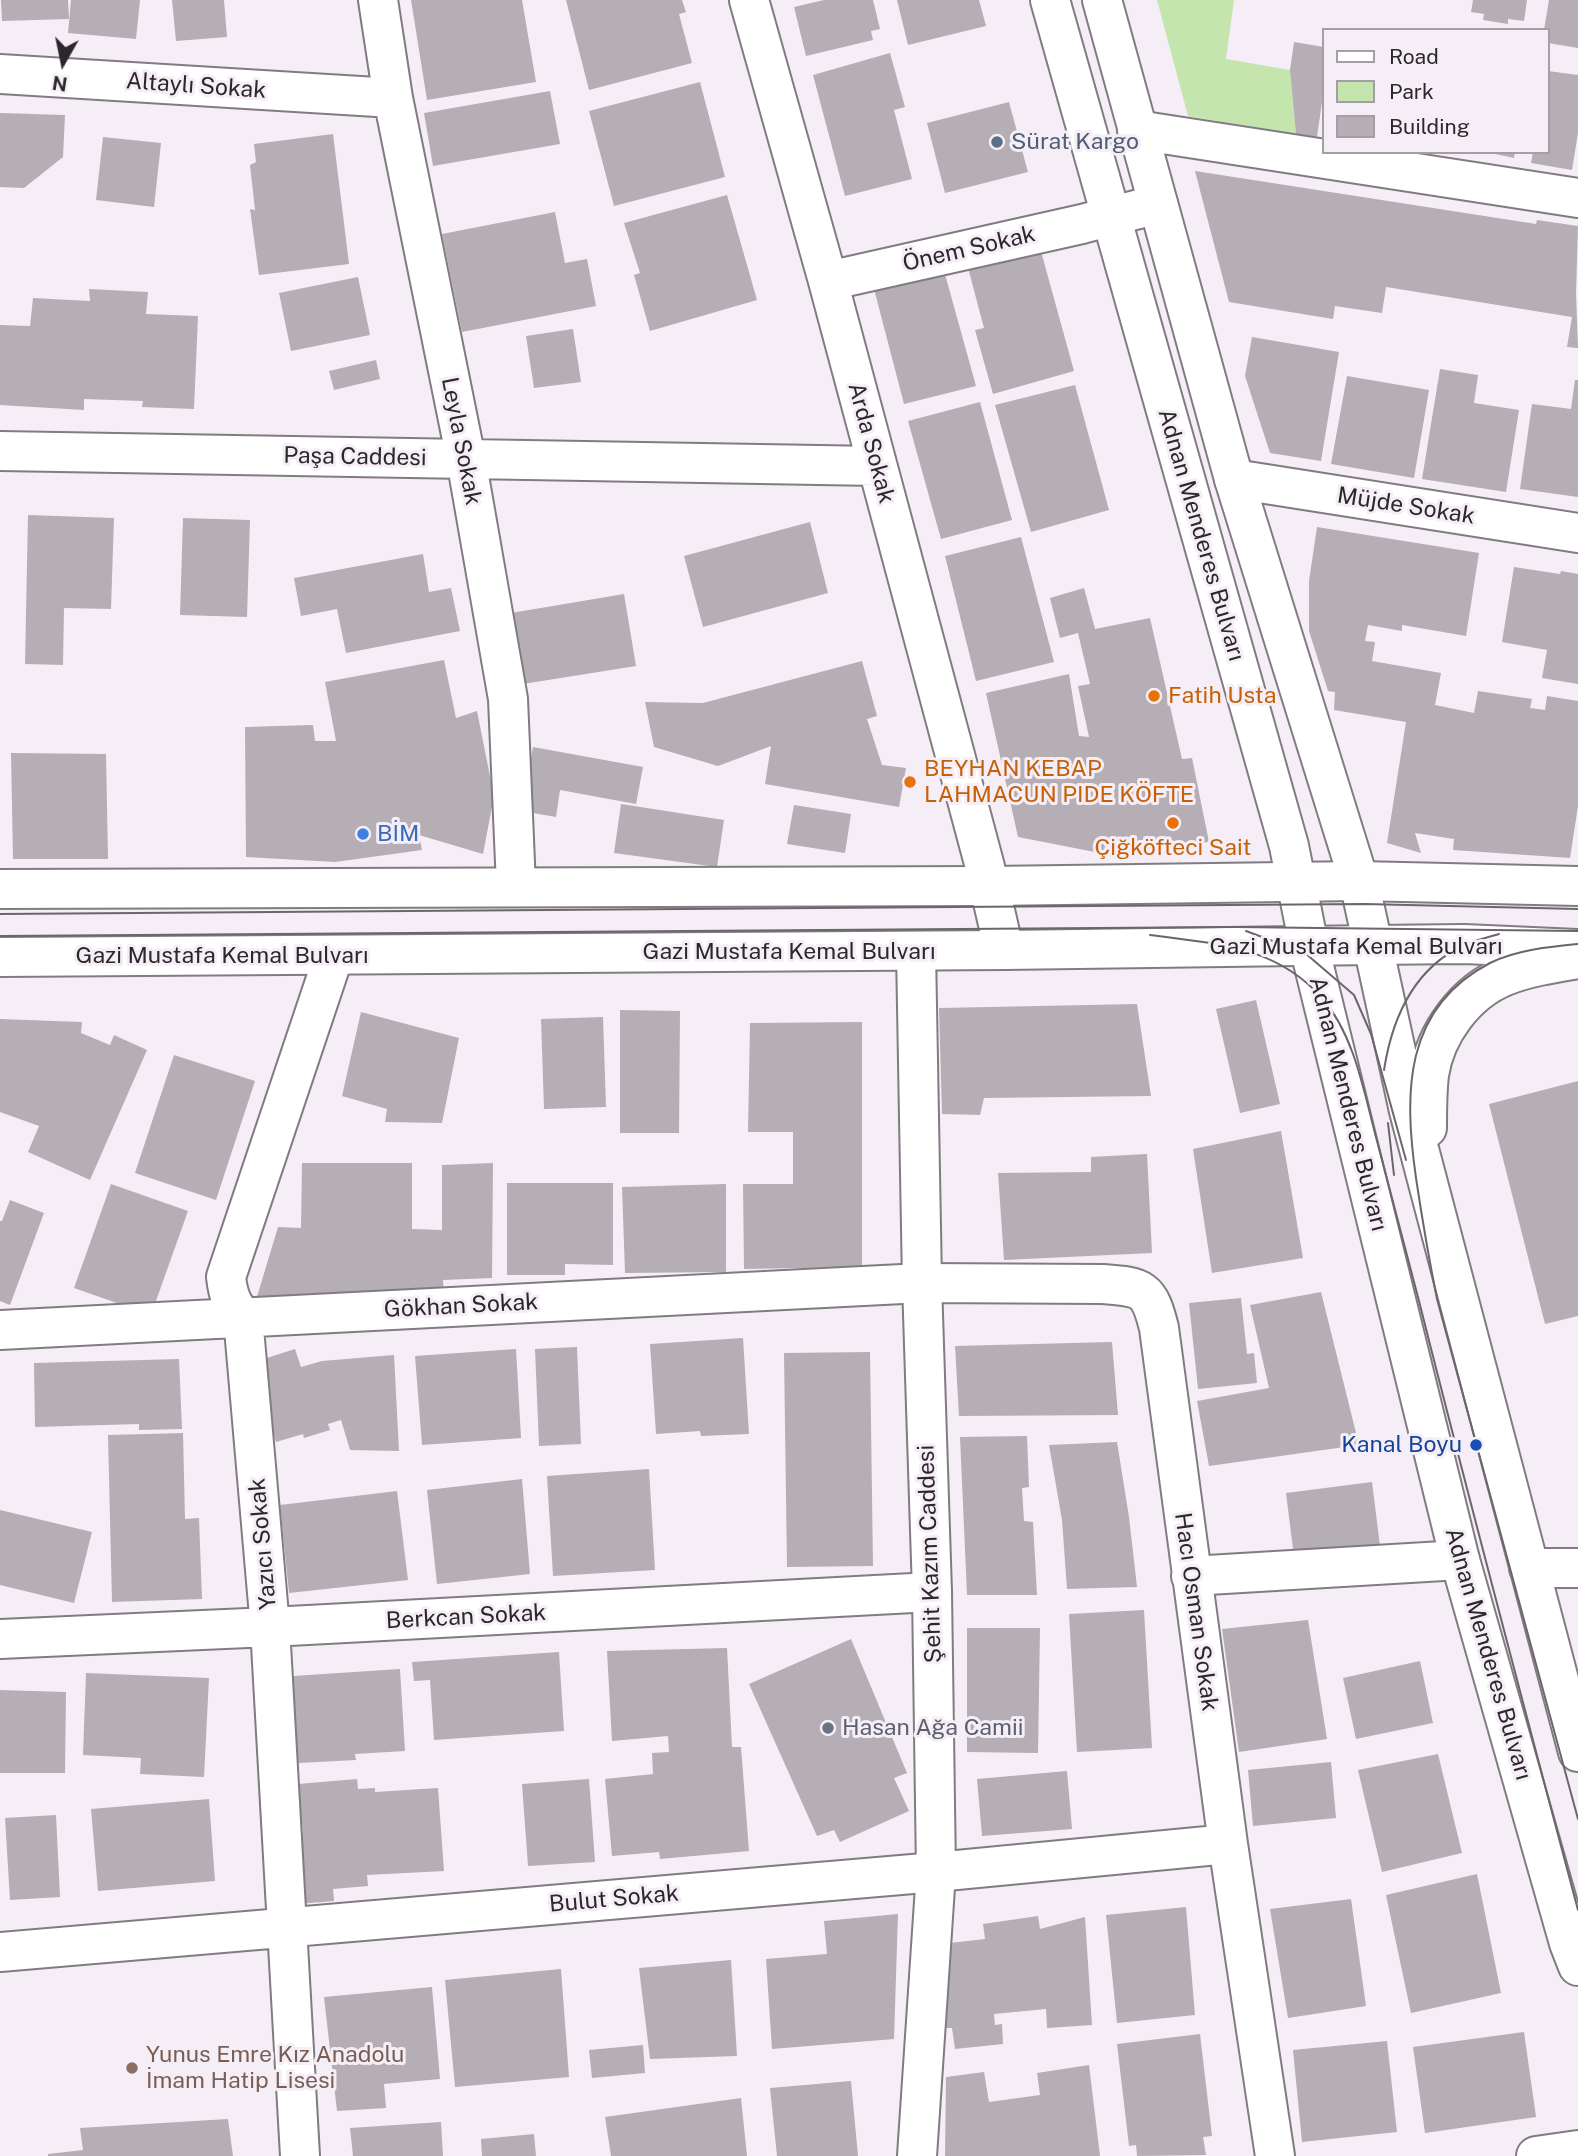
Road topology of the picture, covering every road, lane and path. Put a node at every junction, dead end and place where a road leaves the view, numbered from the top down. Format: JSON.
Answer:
{"nodes":[{"id":1,"x":377,"y":0,"type":"edge"},
{"id":2,"x":749,"y":0,"type":"edge"},
{"id":3,"x":1050,"y":0,"type":"edge"},
{"id":4,"x":1102,"y":0,"type":"edge"},
{"id":5,"x":0,"y":74,"type":"edge"},
{"id":6,"x":393,"y":98,"type":"junction"},
{"id":7,"x":1137,"y":130,"type":"junction"},
{"id":8,"x":1578,"y":198,"type":"edge"},
{"id":9,"x":1157,"y":204,"type":"junction"},
{"id":10,"x":1110,"y":217,"type":"junction"},
{"id":11,"x":828,"y":281,"type":"junction"},
{"id":12,"x":0,"y":452,"type":"edge"},
{"id":13,"x":466,"y":459,"type":"junction"},
{"id":14,"x":877,"y":466,"type":"junction"},
{"id":15,"x":1234,"y":479,"type":"junction"},
{"id":16,"x":1578,"y":533,"type":"edge"},
{"id":17,"x":1297,"y":881,"type":"junction"},
{"id":18,"x":1359,"y":881,"type":"junction"},
{"id":19,"x":516,"y":886,"type":"junction"},
{"id":20,"x":989,"y":886,"type":"junction"},
{"id":21,"x":1578,"y":886,"type":"edge"},
{"id":22,"x":0,"y":890,"type":"edge"},
{"id":23,"x":1373,"y":944,"type":"junction"},
{"id":24,"x":1309,"y":946,"type":"junction"},
{"id":25,"x":1578,"y":949,"type":"edge"},
{"id":26,"x":1004,"y":950,"type":"junction"},
{"id":27,"x":916,"y":951,"type":"junction"},
{"id":28,"x":334,"y":955,"type":"junction"},
{"id":29,"x":0,"y":957,"type":"edge"},
{"id":30,"x":1578,"y":959,"type":"edge"},
{"id":31,"x":1435,"y":1214,"type":"junction"},
{"id":32,"x":922,"y":1283,"type":"junction"},
{"id":33,"x":243,"y":1317,"type":"junction"},
{"id":34,"x":0,"y":1330,"type":"edge"},
{"id":35,"x":1460,"y":1560,"type":"junction"},
{"id":36,"x":1528,"y":1568,"type":"junction"},
{"id":37,"x":1578,"y":1568,"type":"edge"},
{"id":38,"x":1191,"y":1576,"type":"junction"},
{"id":39,"x":932,"y":1592,"type":"junction"},
{"id":40,"x":270,"y":1628,"type":"junction"},
{"id":41,"x":0,"y":1639,"type":"edge"},
{"id":42,"x":1578,"y":1752,"type":"edge"},
{"id":43,"x":1228,"y":1844,"type":"junction"},
{"id":44,"x":936,"y":1872,"type":"junction"},
{"id":45,"x":286,"y":1926,"type":"junction"},
{"id":46,"x":0,"y":1952,"type":"edge"},
{"id":47,"x":1578,"y":1966,"type":"edge"},
{"id":48,"x":1578,"y":2150,"type":"edge"},
{"id":49,"x":300,"y":2156,"type":"edge"},
{"id":50,"x":917,"y":2156,"type":"edge"},
{"id":51,"x":1275,"y":2156,"type":"edge"},
{"id":52,"x":1536,"y":2156,"type":"edge"}],
"edges":[{"from":1,"to":6,"type":"street","name":"Leyla Sokak"},
{"from":2,"to":11,"type":"street","name":"Arda Sokak"},
{"from":3,"to":10,"type":"street","name":"Adnan Menderes Bulvarı"},
{"from":4,"to":7,"type":"street","name":"Adnan Menderes Bulvarı"},
{"from":5,"to":6,"type":"street","name":"Altaylı Sokak"},
{"from":6,"to":13,"type":"street","name":"Leyla Sokak"},
{"from":7,"to":8,"type":"street"},
{"from":7,"to":9,"type":"street","name":"Adnan Menderes Bulvarı"},
{"from":9,"to":10,"type":"street","name":"Önem Sokak"},
{"from":9,"to":15,"type":"street","name":"Adnan Menderes Bulvarı"},
{"from":10,"to":11,"type":"street","name":"Önem Sokak"},
{"from":10,"to":17,"type":"street","name":"Adnan Menderes Bulvarı"},
{"from":11,"to":14,"type":"street","name":"Arda Sokak"},
{"from":12,"to":13,"type":"street","name":"Paşa Caddesi"},
{"from":13,"to":14,"type":"street","name":"Paşa Caddesi"},
{"from":13,"to":19,"type":"street","name":"Leyla Sokak"},
{"from":14,"to":20,"type":"street","name":"Arda Sokak"},
{"from":15,"to":16,"type":"street","name":"Müjde Sokak"},
{"from":15,"to":18,"type":"street","name":"Adnan Menderes Bulvarı"},
{"from":17,"to":18,"type":"street"},
{"from":17,"to":20,"type":"street"},
{"from":17,"to":24,"type":"street","name":"Adnan Menderes Bulvarı"},
{"from":18,"to":21,"type":"street"},
{"from":18,"to":23,"type":"street","name":"Adnan Menderes Bulvarı"},
{"from":19,"to":20,"type":"street"},
{"from":19,"to":22,"type":"street"},
{"from":20,"to":26,"type":"street","name":"Arda Sokak"},
{"from":23,"to":24,"type":"street","name":"Gazi Mustafa Kemal Bulvarı"},
{"from":23,"to":25,"type":"street","name":"Gazi Mustafa Kemal Bulvarı"},
{"from":23,"to":31,"type":"street","name":"Adnan Menderes Bulvarı"},
{"from":24,"to":26,"type":"street","name":"Gazi Mustafa Kemal Bulvarı"},
{"from":24,"to":35,"type":"street","name":"Adnan Menderes Bulvarı"},
{"from":26,"to":27,"type":"street","name":"Gazi Mustafa Kemal Bulvarı"},
{"from":27,"to":28,"type":"street","name":"Gazi Mustafa Kemal Bulvarı"},
{"from":27,"to":32,"type":"street","name":"Şehit Kazım Caddesi"},
{"from":28,"to":29,"type":"street","name":"Gazi Mustafa Kemal Bulvarı"},
{"from":28,"to":33,"type":"street","name":"Yazıcı Sokak"},
{"from":30,"to":31,"type":"street"},
{"from":31,"to":36,"type":"street","name":"Adnan Menderes Bulvarı"},
{"from":32,"to":33,"type":"street","name":"Gökhan Sokak"},
{"from":32,"to":38,"type":"street","name":"Hacı Osman Sokak"},
{"from":32,"to":39,"type":"street","name":"Şehit Kazım Caddesi"},
{"from":33,"to":34,"type":"street","name":"Gökhan Sokak"},
{"from":33,"to":40,"type":"street","name":"Yazıcı Sokak"},
{"from":35,"to":38,"type":"street"},
{"from":35,"to":47,"type":"street","name":"Adnan Menderes Bulvarı"},
{"from":36,"to":37,"type":"street"},
{"from":36,"to":42,"type":"street","name":"Adnan Menderes Bulvarı"},
{"from":38,"to":43,"type":"street","name":"Hacı Osman Sokak"},
{"from":39,"to":40,"type":"street","name":"Berkcan Sokak"},
{"from":39,"to":44,"type":"street","name":"Şehit Kazım Caddesi"},
{"from":40,"to":41,"type":"street","name":"Berkcan Sokak"},
{"from":40,"to":45,"type":"street","name":"Yazıcı Sokak"},
{"from":43,"to":44,"type":"street","name":"Bulut Sokak"},
{"from":43,"to":51,"type":"street","name":"Hacı Osman Sokak"},
{"from":44,"to":45,"type":"street","name":"Bulut Sokak"},
{"from":44,"to":50,"type":"street","name":"Şehit Kazım Caddesi"},
{"from":45,"to":46,"type":"street","name":"Bulut Sokak"},
{"from":45,"to":49,"type":"street","name":"Yazıcı Sokak"},
{"from":48,"to":52,"type":"street"}]}
